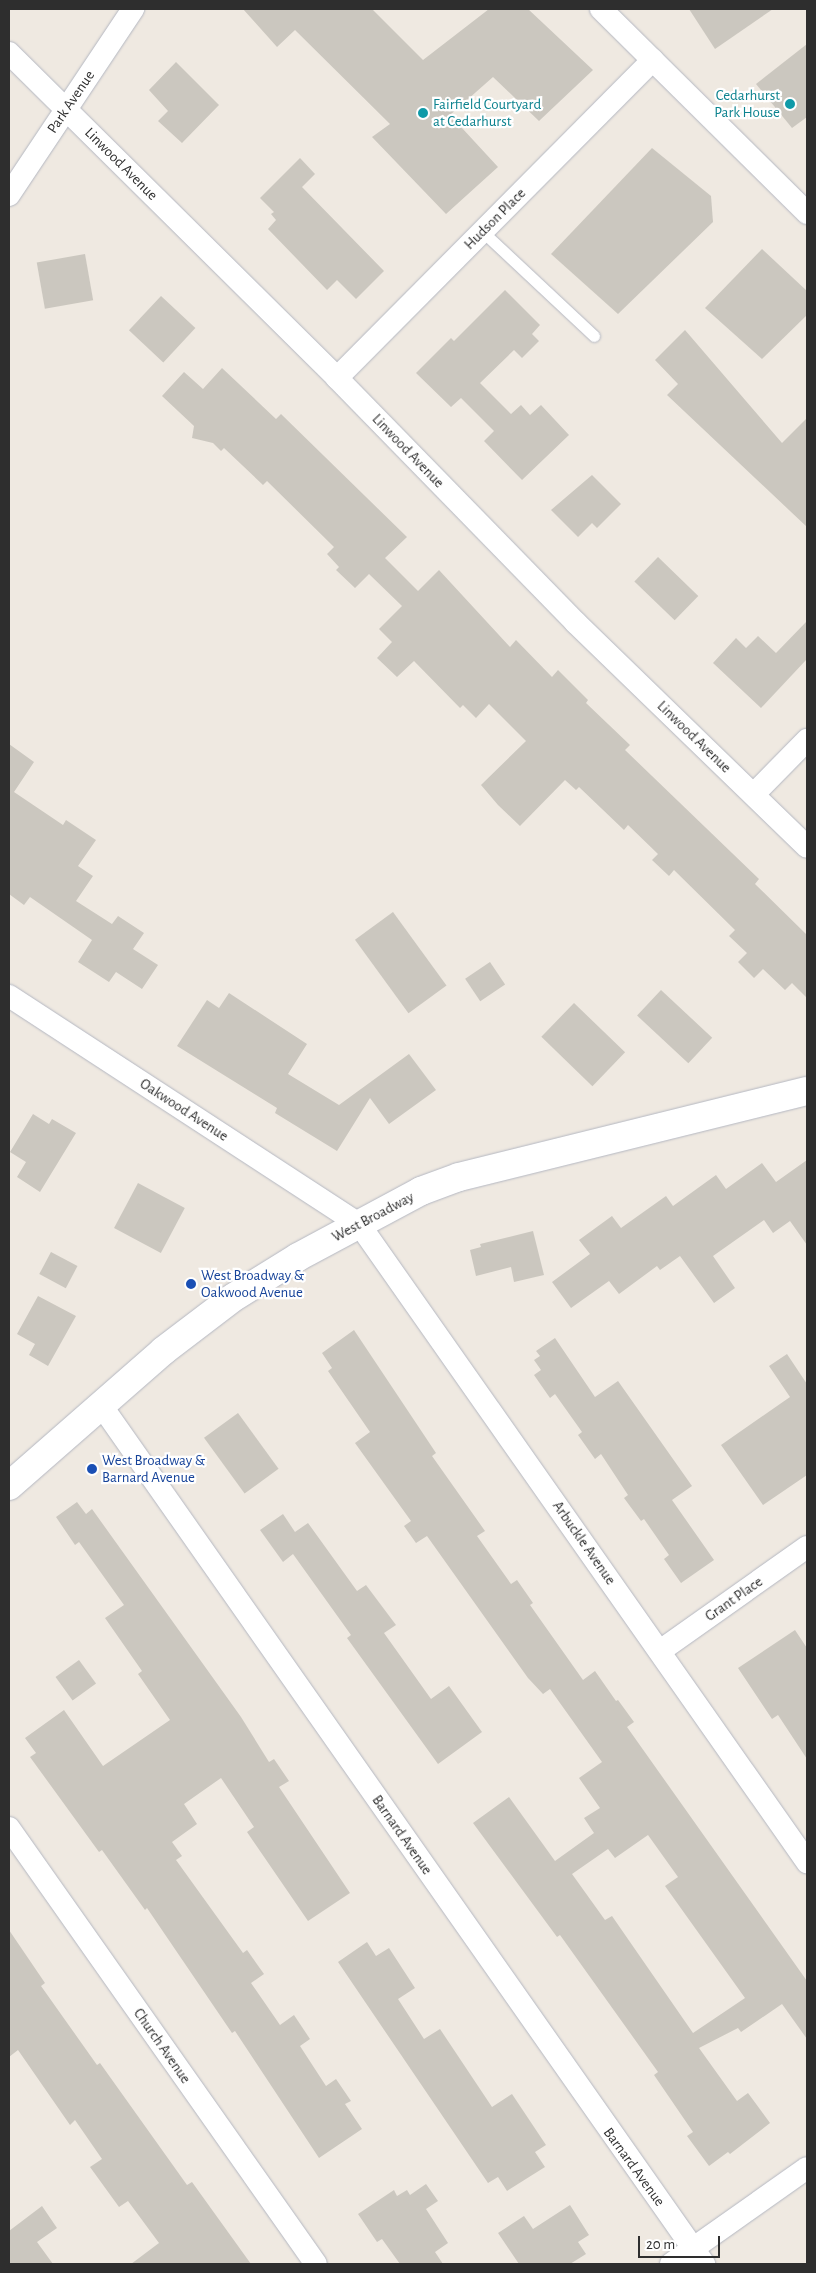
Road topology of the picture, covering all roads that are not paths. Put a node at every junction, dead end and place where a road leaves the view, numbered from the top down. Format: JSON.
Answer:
{"nodes":[{"id":1,"x":133,"y":9,"type":"edge"},
{"id":2,"x":601,"y":9,"type":"edge"},
{"id":3,"x":9,"y":53,"type":"edge"},
{"id":4,"x":652,"y":60,"type":"junction"},
{"id":5,"x":66,"y":109,"type":"junction"},
{"id":6,"x":9,"y":195,"type":"edge"},
{"id":7,"x":807,"y":213,"type":"edge"},
{"id":8,"x":483,"y":232,"type":"junction"},
{"id":9,"x":594,"y":336,"type":"dead end"},
{"id":10,"x":337,"y":378,"type":"junction"},
{"id":11,"x":807,"y":740,"type":"edge"},
{"id":12,"x":754,"y":794,"type":"junction"},
{"id":13,"x":807,"y":847,"type":"edge"},
{"id":14,"x":9,"y":996,"type":"edge"},
{"id":15,"x":807,"y":1091,"type":"edge"},
{"id":16,"x":359,"y":1224,"type":"junction"},
{"id":17,"x":101,"y":1405,"type":"junction"},
{"id":18,"x":9,"y":1486,"type":"edge"},
{"id":19,"x":807,"y":1547,"type":"edge"},
{"id":20,"x":660,"y":1652,"type":"junction"},
{"id":21,"x":9,"y":1828,"type":"edge"},
{"id":22,"x":807,"y":1862,"type":"edge"},
{"id":23,"x":807,"y":2168,"type":"edge"},
{"id":24,"x":699,"y":2256,"type":"edge"},
{"id":25,"x":316,"y":2264,"type":"edge"},
{"id":26,"x":671,"y":2264,"type":"edge"}],
"edges":[{"from":1,"to":5,"type":"street","name":"Park Avenue"},
{"from":2,"to":4,"type":"street"},
{"from":3,"to":5,"type":"street","name":"Linwood Avenue"},
{"from":4,"to":7,"type":"street"},
{"from":4,"to":8,"type":"street","name":"Hudson Place"},
{"from":5,"to":6,"type":"street","name":"Park Avenue"},
{"from":5,"to":10,"type":"street","name":"Linwood Avenue"},
{"from":8,"to":9,"type":"lane"},
{"from":8,"to":10,"type":"street","name":"Hudson Place"},
{"from":10,"to":12,"type":"street","name":"Linwood Avenue"},
{"from":11,"to":12,"type":"street"},
{"from":12,"to":13,"type":"street","name":"Linwood Avenue"},
{"from":14,"to":16,"type":"street","name":"Oakwood Avenue"},
{"from":15,"to":16,"type":"main road","name":"West Broadway"},
{"from":16,"to":17,"type":"main road","name":"West Broadway"},
{"from":16,"to":20,"type":"street","name":"Arbuckle Avenue"},
{"from":17,"to":18,"type":"main road","name":"West Broadway"},
{"from":17,"to":24,"type":"street","name":"Barnard Avenue"},
{"from":19,"to":20,"type":"street","name":"Grant Place"},
{"from":20,"to":22,"type":"street","name":"Arbuckle Avenue"},
{"from":21,"to":25,"type":"street","name":"Church Avenue"},
{"from":23,"to":24,"type":"street"},
{"from":24,"to":26,"type":"street"}]}
